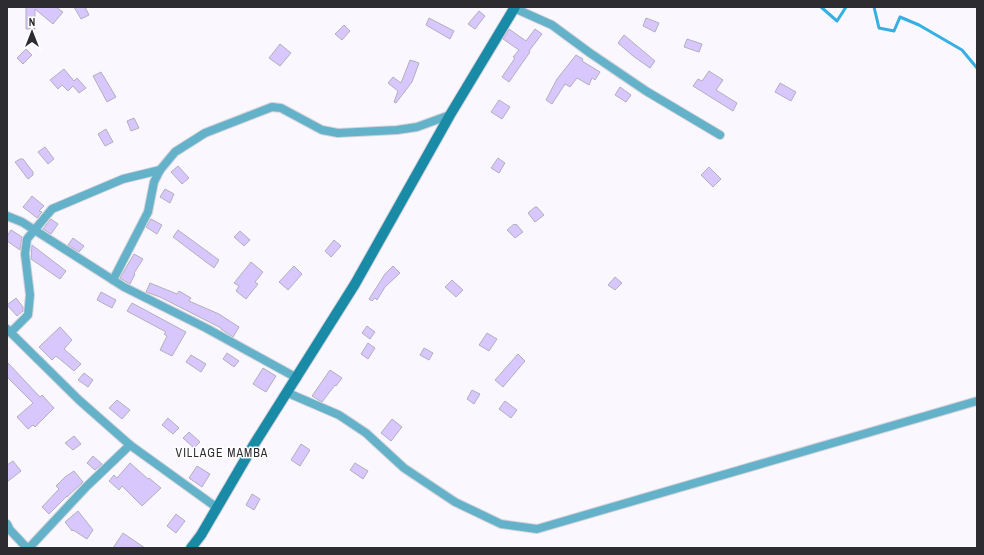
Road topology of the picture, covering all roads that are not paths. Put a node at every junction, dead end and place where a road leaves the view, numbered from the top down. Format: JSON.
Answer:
{"nodes":[{"id":1,"x":515,"y":7,"type":"edge"},
{"id":2,"x":450,"y":115,"type":"junction"},
{"id":3,"x":720,"y":135,"type":"dead end"},
{"id":4,"x":160,"y":170,"type":"junction"},
{"id":5,"x":7,"y":216,"type":"edge"},
{"id":6,"x":34,"y":230,"type":"junction"},
{"id":7,"x":113,"y":280,"type":"junction"},
{"id":8,"x":9,"y":331,"type":"edge"},
{"id":9,"x":297,"y":378,"type":"junction"},
{"id":10,"x":288,"y":393,"type":"junction"},
{"id":11,"x":977,"y":401,"type":"edge"},
{"id":12,"x":130,"y":446,"type":"junction"},
{"id":13,"x":216,"y":508,"type":"junction"},
{"id":14,"x":7,"y":524,"type":"edge"},
{"id":15,"x":28,"y":548,"type":"edge"},
{"id":16,"x":191,"y":548,"type":"edge"}],
"edges":[{"from":1,"to":2,"type":"street"},
{"from":1,"to":3,"type":"street"},
{"from":2,"to":4,"type":"street"},
{"from":2,"to":9,"type":"street"},
{"from":4,"to":6,"type":"street"},
{"from":4,"to":7,"type":"street"},
{"from":5,"to":6,"type":"street"},
{"from":6,"to":7,"type":"street"},
{"from":6,"to":8,"type":"street"},
{"from":7,"to":9,"type":"street"},
{"from":8,"to":12,"type":"street"},
{"from":9,"to":10,"type":"street"},
{"from":10,"to":11,"type":"street"},
{"from":10,"to":13,"type":"street"},
{"from":12,"to":13,"type":"street"},
{"from":12,"to":15,"type":"street"},
{"from":13,"to":16,"type":"street"},
{"from":14,"to":15,"type":"street"}]}
